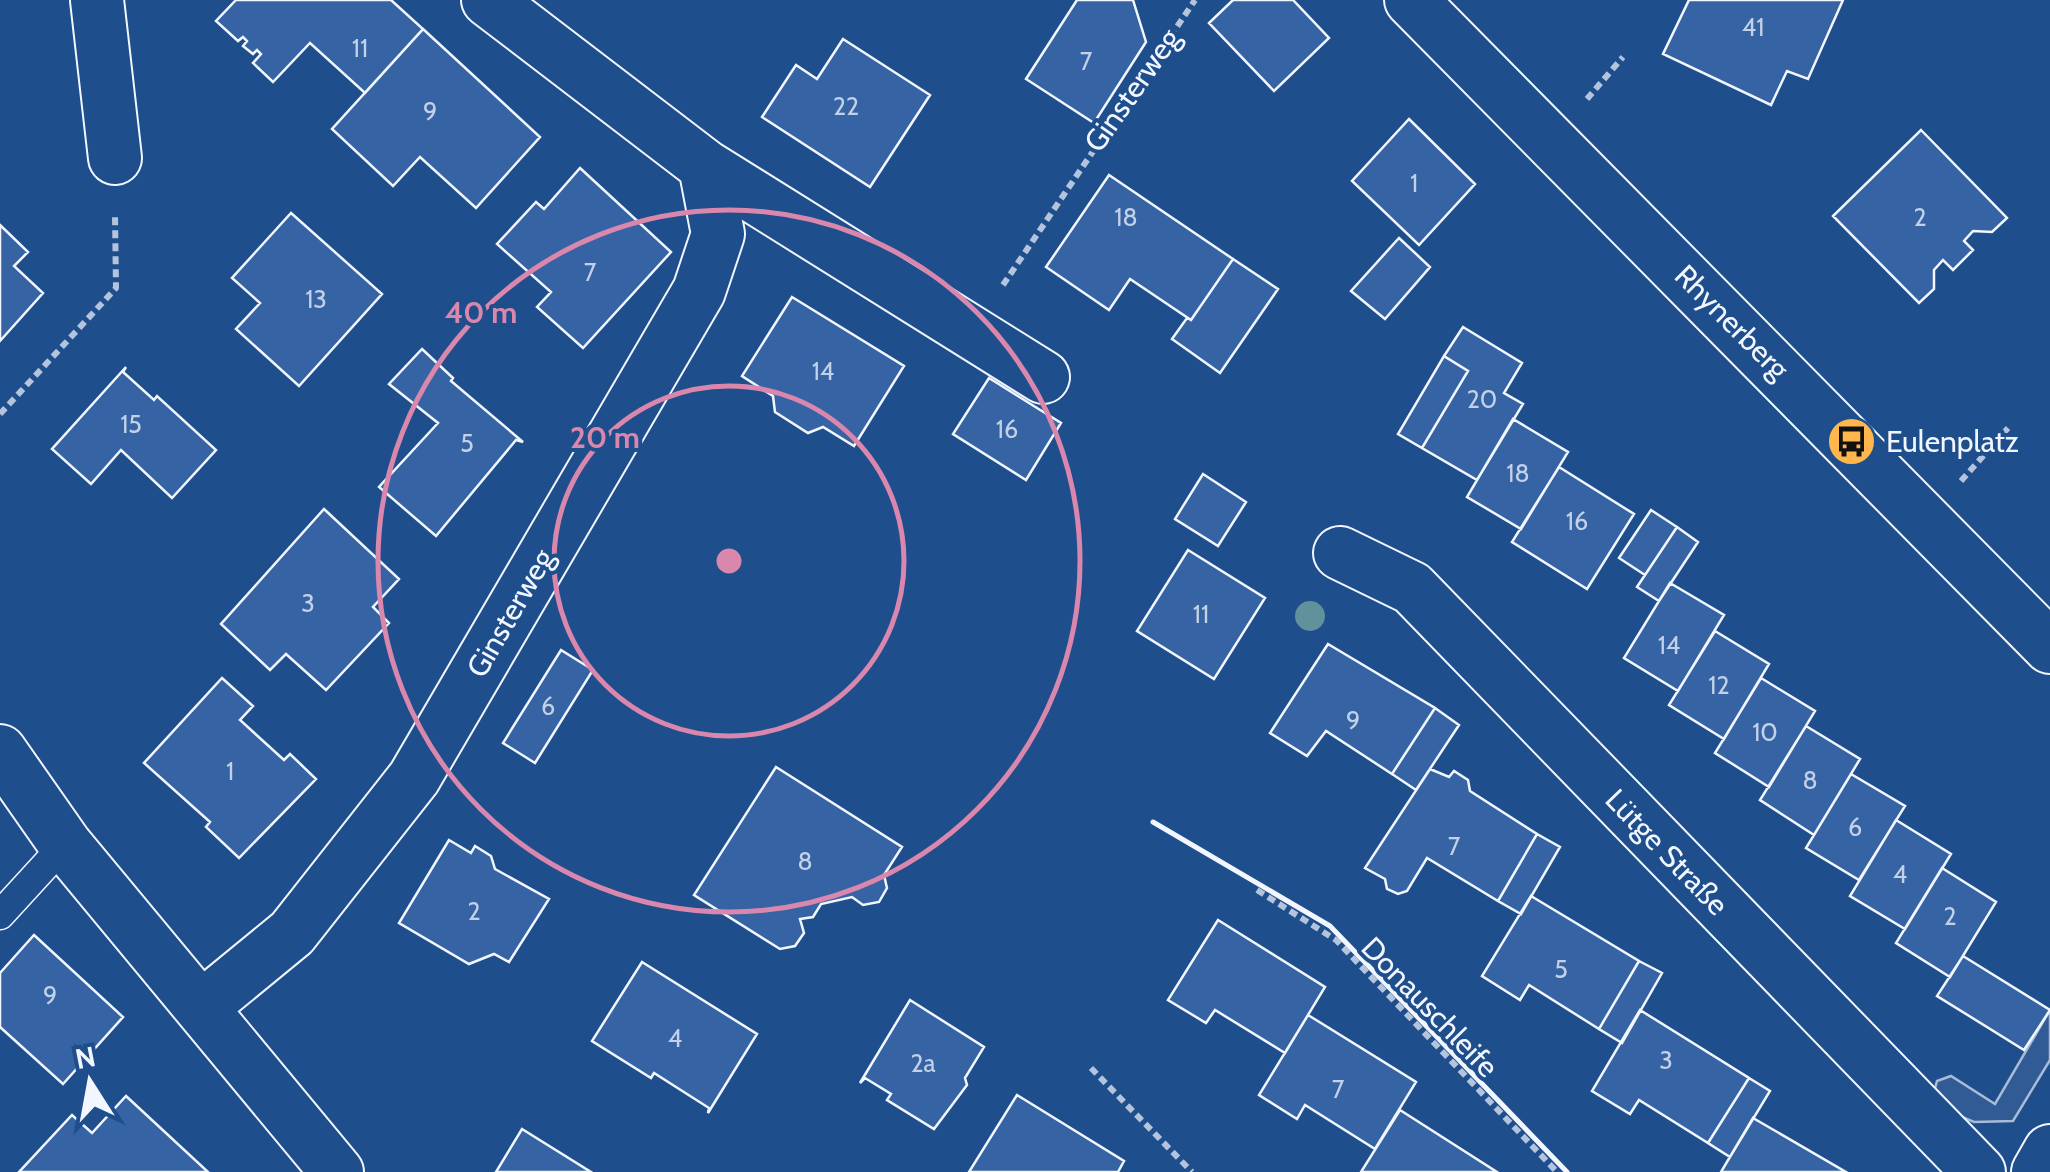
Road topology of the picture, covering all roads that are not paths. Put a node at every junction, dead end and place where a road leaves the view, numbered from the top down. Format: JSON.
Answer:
{"nodes":[{"id":1,"x":97,"y":0,"type":"edge"},
{"id":2,"x":488,"y":0,"type":"edge"},
{"id":3,"x":1411,"y":0,"type":"edge"},
{"id":4,"x":115,"y":158,"type":"road end"},
{"id":5,"x":705,"y":166,"type":"junction"},
{"id":6,"x":1042,"y":378,"type":"dead end"},
{"id":7,"x":1340,"y":553,"type":"dead end"},
{"id":8,"x":2050,"y":647,"type":"edge"},
{"id":9,"x":0,"y":752,"type":"edge"},
{"id":10,"x":65,"y":844,"type":"junction"},
{"id":11,"x":0,"y":915,"type":"edge"},
{"id":12,"x":203,"y":1006,"type":"junction"},
{"id":13,"x":338,"y":1172,"type":"edge"},
{"id":14,"x":1980,"y":1172,"type":"edge"}],
"edges":[{"from":1,"to":4,"type":"street"},
{"from":2,"to":5,"type":"street"},
{"from":3,"to":8,"type":"street","name":"Rhynerberg"},
{"from":5,"to":6,"type":"street"},
{"from":5,"to":12,"type":"street","name":"Ginsterweg"},
{"from":7,"to":14,"type":"street","name":"Lütge Straße"},
{"from":9,"to":10,"type":"street"},
{"from":10,"to":11,"type":"lane"},
{"from":10,"to":12,"type":"street"},
{"from":12,"to":13,"type":"street"}]}
